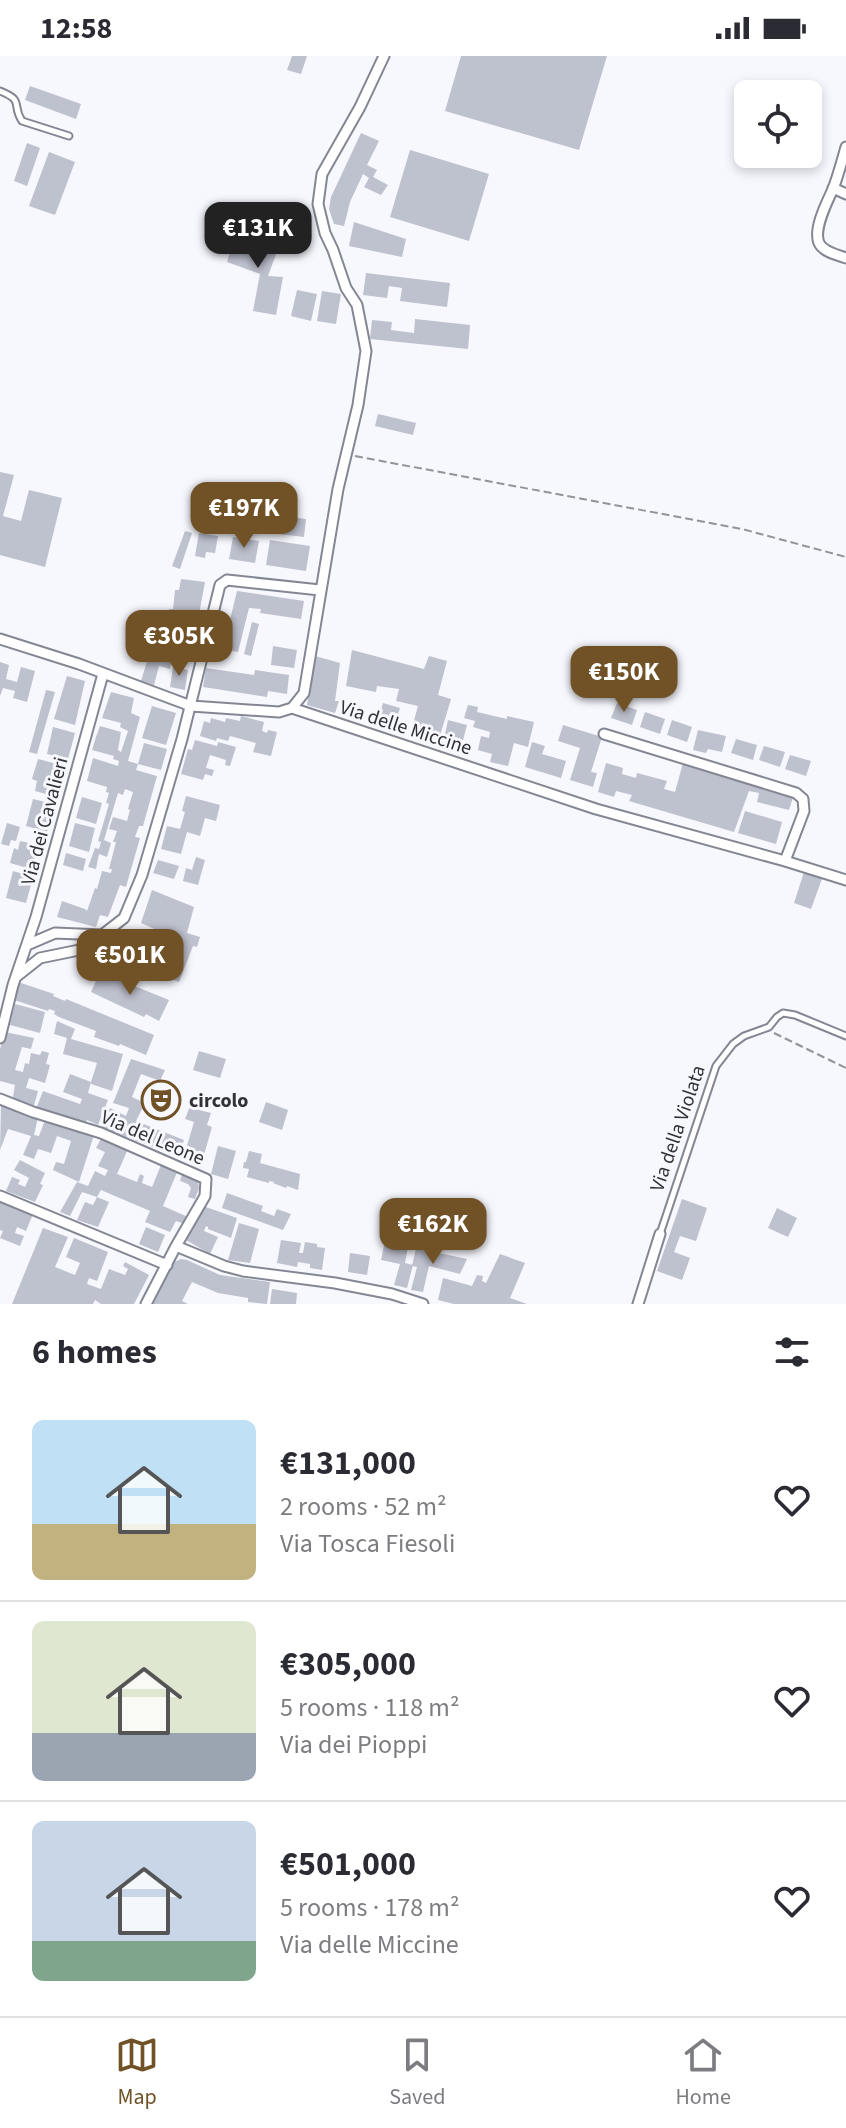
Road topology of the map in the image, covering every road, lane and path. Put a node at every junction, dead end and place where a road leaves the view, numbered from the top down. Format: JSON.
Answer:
{"nodes":[{"id":1,"x":384,"y":56,"type":"edge"},
{"id":2,"x":0,"y":91,"type":"edge"},
{"id":3,"x":69,"y":136,"type":"dead end"},
{"id":4,"x":846,"y":147,"type":"edge"},
{"id":5,"x":833,"y":188,"type":"junction"},
{"id":6,"x":846,"y":194,"type":"edge"},
{"id":7,"x":846,"y":258,"type":"edge"},
{"id":8,"x":346,"y":454,"type":"junction"},
{"id":9,"x":846,"y":557,"type":"edge"},
{"id":10,"x":320,"y":590,"type":"junction"},
{"id":11,"x":0,"y":639,"type":"edge"},
{"id":12,"x":103,"y":674,"type":"junction"},
{"id":13,"x":191,"y":706,"type":"junction"},
{"id":14,"x":292,"y":708,"type":"junction"},
{"id":15,"x":604,"y":734,"type":"dead end"},
{"id":16,"x":785,"y":861,"type":"junction"},
{"id":17,"x":846,"y":880,"type":"edge"},
{"id":18,"x":102,"y":935,"type":"junction"},
{"id":19,"x":27,"y":945,"type":"junction"},
{"id":20,"x":16,"y":977,"type":"junction"},
{"id":21,"x":5,"y":994,"type":"edge"},
{"id":22,"x":766,"y":1029,"type":"junction"},
{"id":23,"x":846,"y":1036,"type":"edge"},
{"id":24,"x":0,"y":1038,"type":"edge"},
{"id":25,"x":846,"y":1068,"type":"edge"},
{"id":26,"x":0,"y":1099,"type":"edge"},
{"id":27,"x":0,"y":1196,"type":"edge"},
{"id":28,"x":660,"y":1234,"type":"joint"},
{"id":29,"x":176,"y":1246,"type":"junction"},
{"id":30,"x":167,"y":1265,"type":"junction"},
{"id":31,"x":146,"y":1304,"type":"edge"},
{"id":32,"x":423,"y":1304,"type":"edge"},
{"id":33,"x":638,"y":1304,"type":"edge"}],
"edges":[{"from":1,"to":8,"type":"street"},
{"from":2,"to":3,"type":"lane"},
{"from":4,"to":5,"type":"street"},
{"from":5,"to":6,"type":"street"},
{"from":5,"to":7,"type":"street"},
{"from":8,"to":9,"type":"path"},
{"from":8,"to":10,"type":"street"},
{"from":10,"to":13,"type":"street"},
{"from":10,"to":14,"type":"street"},
{"from":11,"to":12,"type":"street","name":"Via delle Miccine"},
{"from":12,"to":13,"type":"street","name":"Via delle Miccine"},
{"from":12,"to":19,"type":"street","name":"Via dei Cavalieri"},
{"from":13,"to":14,"type":"street","name":"Via delle Miccine"},
{"from":13,"to":18,"type":"street"},
{"from":14,"to":16,"type":"street","name":"Via delle Miccine"},
{"from":15,"to":16,"type":"street"},
{"from":16,"to":17,"type":"street","name":"Via delle Miccine"},
{"from":18,"to":19,"type":"street"},
{"from":18,"to":20,"type":"street"},
{"from":19,"to":20,"type":"street","name":"Via dei Cavalieri"},
{"from":20,"to":21,"type":"street"},
{"from":21,"to":24,"type":"street"},
{"from":22,"to":23,"type":"lane","name":"Via della Violata"},
{"from":22,"to":25,"type":"path"},
{"from":22,"to":28,"type":"lane","name":"Via della Violata"},
{"from":26,"to":29,"type":"street","name":"Via del Leone"},
{"from":27,"to":30,"type":"street"},
{"from":28,"to":33,"type":"street","name":"Via della Violata"},
{"from":29,"to":30,"type":"street"},
{"from":29,"to":32,"type":"street"},
{"from":30,"to":31,"type":"street"}]}
